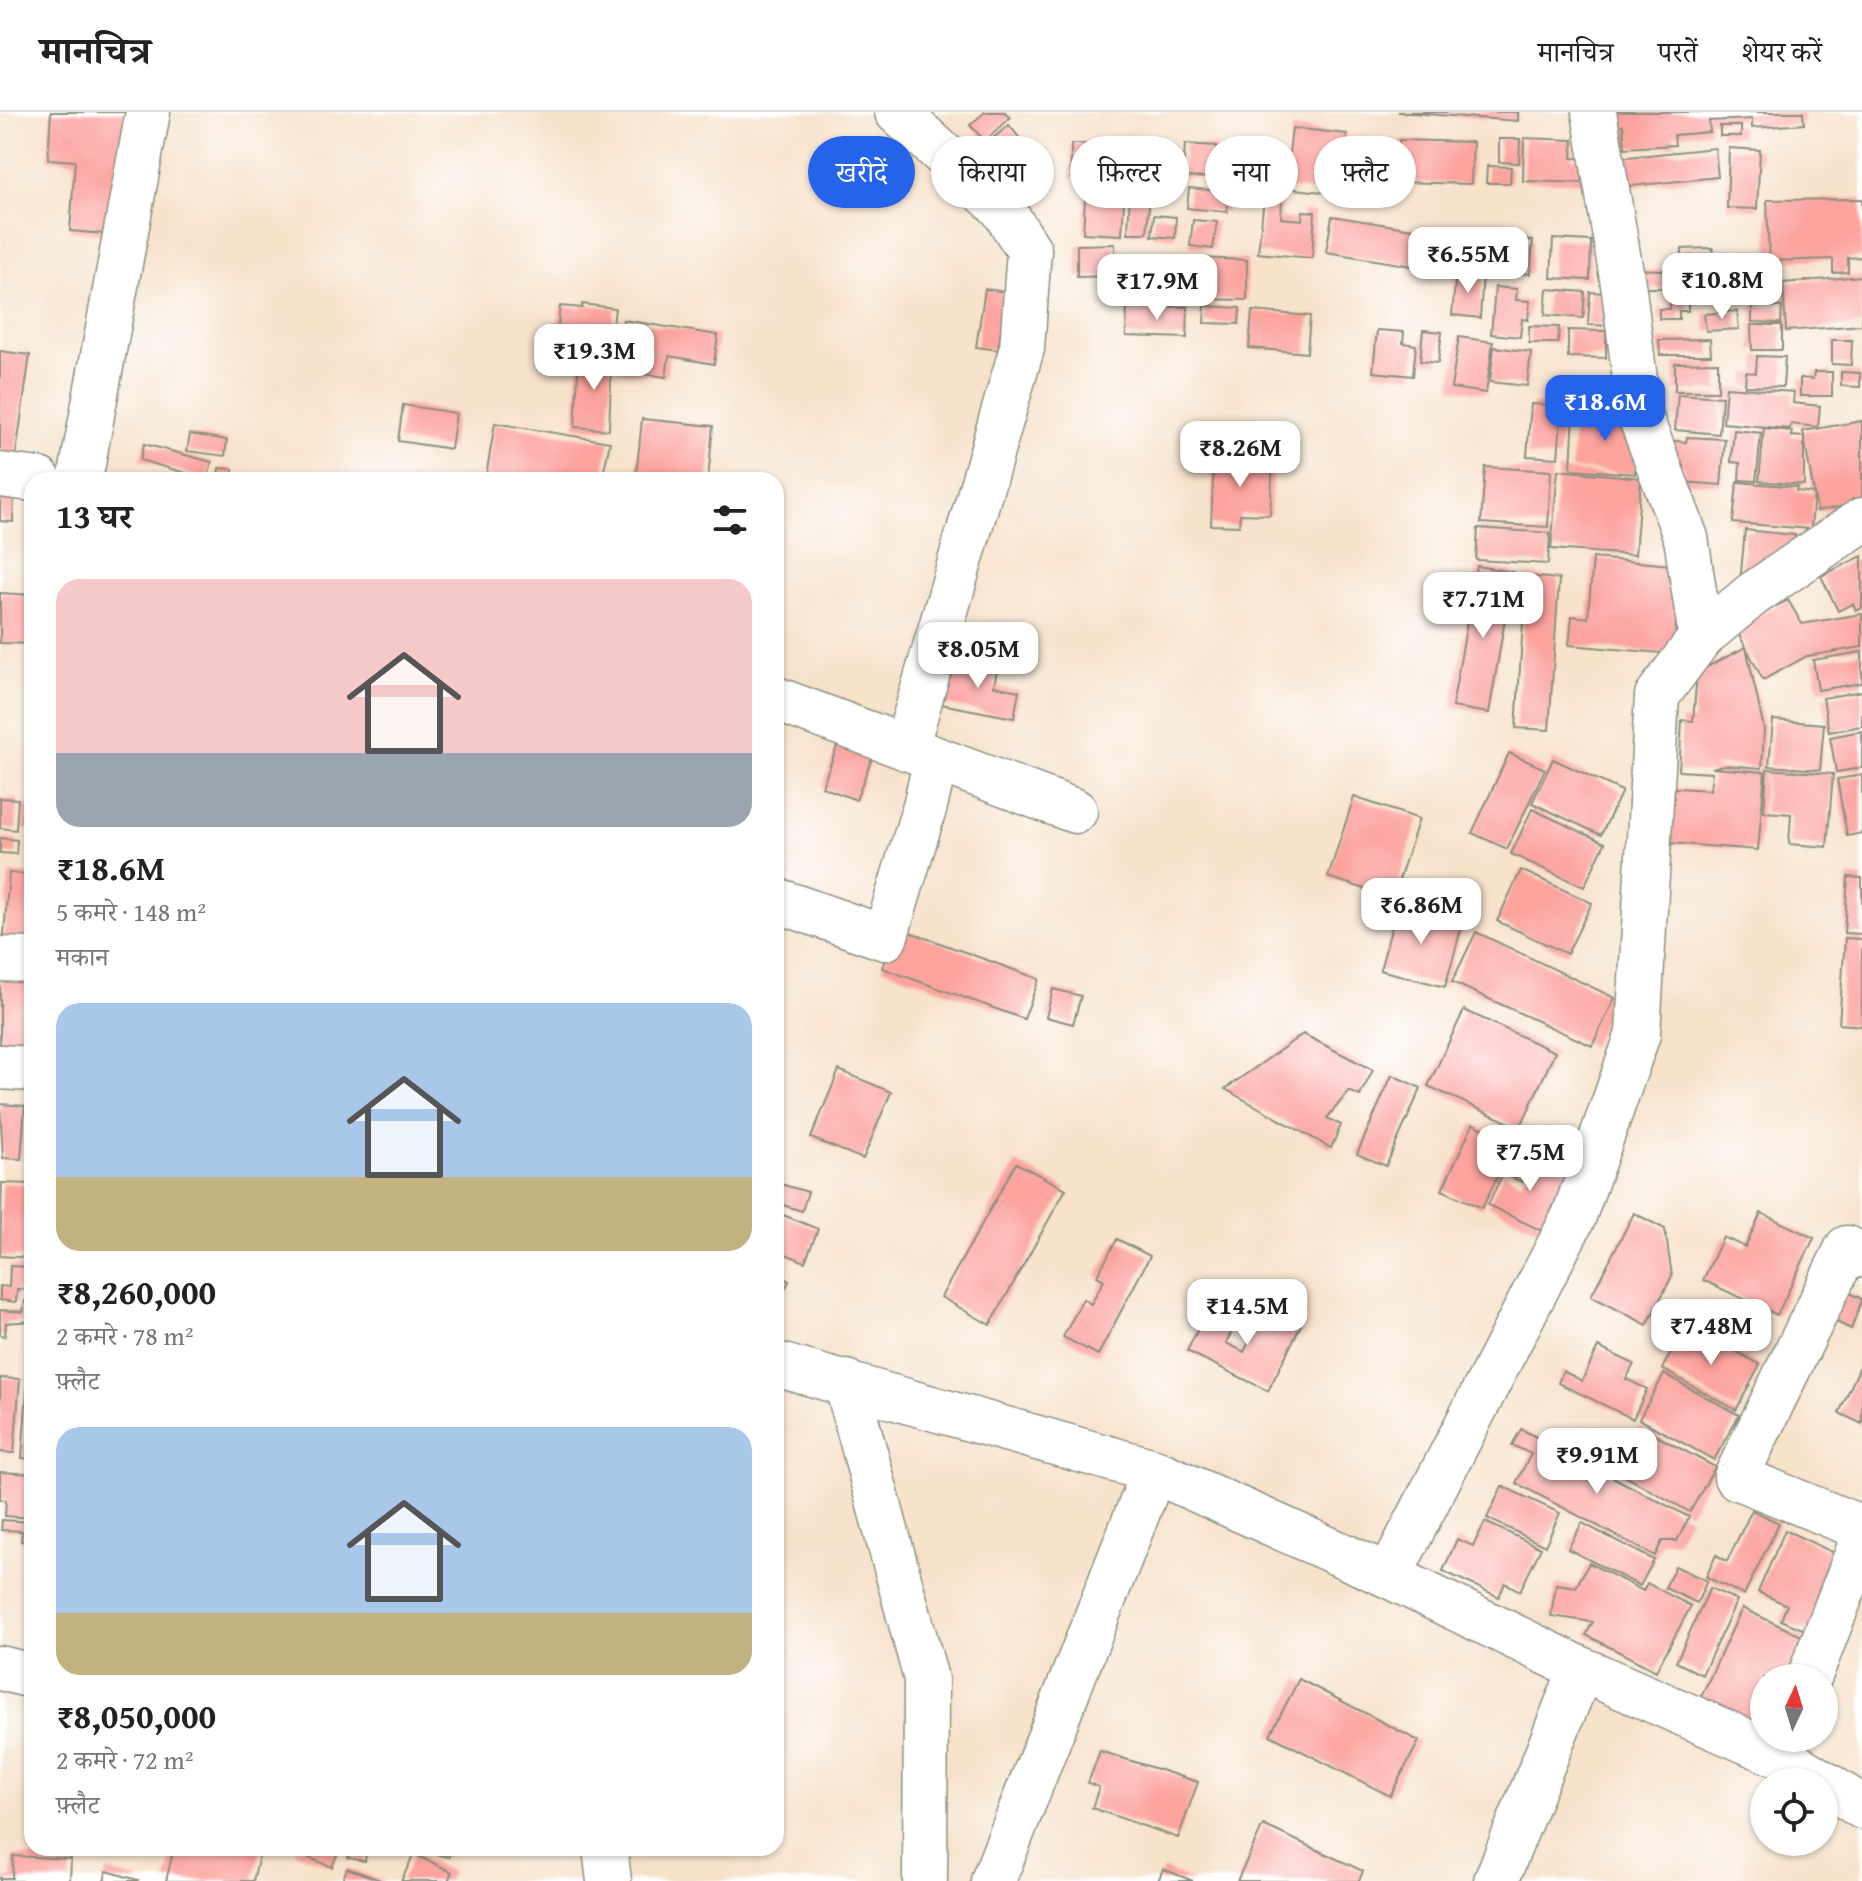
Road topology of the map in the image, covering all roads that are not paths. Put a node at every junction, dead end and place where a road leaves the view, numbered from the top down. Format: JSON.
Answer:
{"nodes":[{"id":1,"x":148,"y":112,"type":"edge"},
{"id":2,"x":897,"y":112,"type":"edge"},
{"id":3,"x":1594,"y":112,"type":"edge"},
{"id":4,"x":81,"y":472,"type":"edge"},
{"id":5,"x":0,"y":475,"type":"edge"},
{"id":6,"x":24,"y":478,"type":"edge"},
{"id":7,"x":1862,"y":520,"type":"edge"},
{"id":8,"x":1701,"y":637,"type":"junction"},
{"id":9,"x":784,"y":702,"type":"edge"},
{"id":10,"x":921,"y":753,"type":"junction"},
{"id":11,"x":1075,"y":811,"type":"dead end"},
{"id":12,"x":784,"y":903,"type":"edge"},
{"id":13,"x":0,"y":959,"type":"edge"},
{"id":14,"x":24,"y":960,"type":"edge"},
{"id":15,"x":0,"y":1067,"type":"edge"},
{"id":16,"x":24,"y":1068,"type":"edge"},
{"id":17,"x":1862,"y":1255,"type":"edge"},
{"id":18,"x":784,"y":1366,"type":"edge"},
{"id":19,"x":846,"y":1382,"type":"junction"},
{"id":20,"x":1154,"y":1471,"type":"junction"},
{"id":21,"x":1862,"y":1528,"type":"edge"},
{"id":22,"x":1862,"y":1541,"type":"edge"},
{"id":23,"x":1389,"y":1576,"type":"junction"},
{"id":24,"x":1814,"y":1664,"type":"edge"},
{"id":25,"x":0,"y":1668,"type":"edge"},
{"id":26,"x":1581,"y":1669,"type":"junction"},
{"id":27,"x":24,"y":1674,"type":"edge"},
{"id":28,"x":1750,"y":1735,"type":"edge"},
{"id":29,"x":1788,"y":1752,"type":"edge"},
{"id":30,"x":1806,"y":1768,"type":"edge"},
{"id":31,"x":1838,"y":1792,"type":"edge"},
{"id":32,"x":1862,"y":1807,"type":"edge"},
{"id":33,"x":606,"y":1856,"type":"edge"},
{"id":34,"x":609,"y":1881,"type":"edge"},
{"id":35,"x":925,"y":1881,"type":"edge"},
{"id":36,"x":993,"y":1881,"type":"edge"},
{"id":37,"x":1496,"y":1881,"type":"edge"}],
"edges":[{"from":1,"to":4,"type":"street"},
{"from":2,"to":10,"type":"street"},
{"from":3,"to":8,"type":"street"},
{"from":5,"to":6,"type":"street"},
{"from":7,"to":8,"type":"street"},
{"from":8,"to":23,"type":"street"},
{"from":9,"to":10,"type":"street"},
{"from":10,"to":11,"type":"street"},
{"from":10,"to":12,"type":"street"},
{"from":13,"to":14,"type":"street"},
{"from":15,"to":16,"type":"street"},
{"from":17,"to":21,"type":"street"},
{"from":18,"to":19,"type":"street"},
{"from":19,"to":20,"type":"street"},
{"from":19,"to":35,"type":"street"},
{"from":20,"to":23,"type":"street"},
{"from":20,"to":36,"type":"street"},
{"from":22,"to":24,"type":"street"},
{"from":23,"to":26,"type":"street"},
{"from":25,"to":27,"type":"street"},
{"from":26,"to":28,"type":"street"},
{"from":26,"to":37,"type":"street"},
{"from":29,"to":30,"type":"street"},
{"from":31,"to":32,"type":"street"},
{"from":33,"to":34,"type":"street"}]}
